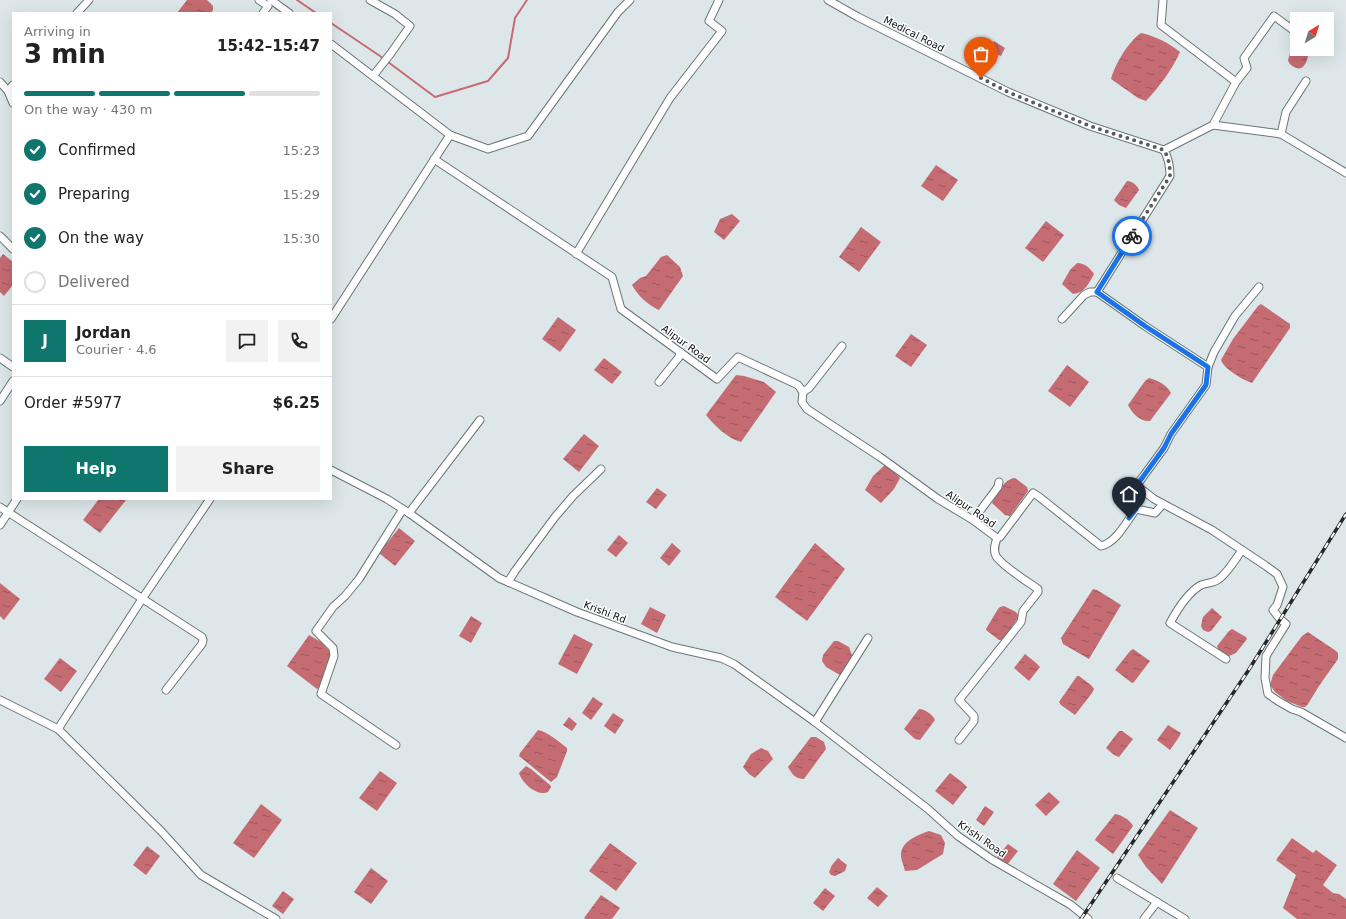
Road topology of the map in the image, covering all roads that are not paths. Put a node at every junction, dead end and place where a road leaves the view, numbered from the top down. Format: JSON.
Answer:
{"nodes":[{"id":1,"x":89,"y":0,"type":"edge"},
{"id":2,"x":259,"y":0,"type":"edge"},
{"id":3,"x":271,"y":0,"type":"edge"},
{"id":4,"x":370,"y":0,"type":"edge"},
{"id":5,"x":630,"y":0,"type":"edge"},
{"id":6,"x":719,"y":0,"type":"edge"},
{"id":7,"x":828,"y":0,"type":"edge"},
{"id":8,"x":1163,"y":0,"type":"edge"},
{"id":9,"x":78,"y":12,"type":"edge"},
{"id":10,"x":264,"y":12,"type":"edge"},
{"id":11,"x":288,"y":12,"type":"edge"},
{"id":12,"x":1290,"y":28,"type":"edge"},
{"id":13,"x":332,"y":45,"type":"edge"},
{"id":14,"x":373,"y":76,"type":"junction"},
{"id":15,"x":1306,"y":81,"type":"dead end"},
{"id":16,"x":0,"y":82,"type":"edge"},
{"id":17,"x":1236,"y":82,"type":"junction"},
{"id":18,"x":10,"y":88,"type":"edge"},
{"id":19,"x":12,"y":98,"type":"edge"},
{"id":20,"x":1212,"y":124,"type":"junction"},
{"id":21,"x":1281,"y":134,"type":"junction"},
{"id":22,"x":450,"y":135,"type":"junction"},
{"id":23,"x":1164,"y":150,"type":"junction"},
{"id":24,"x":434,"y":159,"type":"junction"},
{"id":25,"x":1346,"y":173,"type":"edge"},
{"id":26,"x":0,"y":236,"type":"edge"},
{"id":27,"x":12,"y":248,"type":"edge"},
{"id":28,"x":576,"y":254,"type":"junction"},
{"id":29,"x":1259,"y":287,"type":"dead end"},
{"id":30,"x":1097,"y":292,"type":"junction"},
{"id":31,"x":332,"y":317,"type":"edge"},
{"id":32,"x":1062,"y":319,"type":"dead end"},
{"id":33,"x":842,"y":346,"type":"dead end"},
{"id":34,"x":680,"y":352,"type":"junction"},
{"id":35,"x":0,"y":358,"type":"edge"},
{"id":36,"x":12,"y":366,"type":"edge"},
{"id":37,"x":1208,"y":367,"type":"junction"},
{"id":38,"x":660,"y":382,"type":"dead end"},
{"id":39,"x":12,"y":383,"type":"edge"},
{"id":40,"x":803,"y":392,"type":"junction"},
{"id":41,"x":0,"y":401,"type":"edge"},
{"id":42,"x":480,"y":420,"type":"dead end"},
{"id":43,"x":601,"y":469,"type":"dead end"},
{"id":44,"x":332,"y":471,"type":"edge"},
{"id":45,"x":999,"y":482,"type":"dead end"},
{"id":46,"x":1136,"y":485,"type":"junction"},
{"id":47,"x":16,"y":500,"type":"edge"},
{"id":48,"x":209,"y":500,"type":"edge"},
{"id":49,"x":1163,"y":504,"type":"junction"},
{"id":50,"x":0,"y":506,"type":"edge"},
{"id":51,"x":1136,"y":509,"type":"junction"},
{"id":52,"x":406,"y":511,"type":"junction"},
{"id":53,"x":8,"y":512,"type":"junction"},
{"id":54,"x":973,"y":520,"type":"junction"},
{"id":55,"x":0,"y":525,"type":"edge"},
{"id":56,"x":997,"y":538,"type":"junction"},
{"id":57,"x":1242,"y":550,"type":"junction"},
{"id":58,"x":508,"y":582,"type":"junction"},
{"id":59,"x":142,"y":599,"type":"junction"},
{"id":60,"x":868,"y":638,"type":"dead end"},
{"id":61,"x":1226,"y":659,"type":"dead end"},
{"id":62,"x":166,"y":690,"type":"dead end"},
{"id":63,"x":0,"y":700,"type":"edge"},
{"id":64,"x":815,"y":722,"type":"junction"},
{"id":65,"x":58,"y":729,"type":"junction"},
{"id":66,"x":1346,"y":738,"type":"edge"},
{"id":67,"x":959,"y":740,"type":"dead end"},
{"id":68,"x":396,"y":745,"type":"dead end"},
{"id":69,"x":872,"y":766,"type":"joint"},
{"id":70,"x":1116,"y":878,"type":"dead end"},
{"id":71,"x":1157,"y":902,"type":"junction"},
{"id":72,"x":276,"y":919,"type":"edge"},
{"id":73,"x":1088,"y":919,"type":"edge"},
{"id":74,"x":1144,"y":919,"type":"edge"},
{"id":75,"x":1184,"y":919,"type":"edge"}],
"edges":[{"from":1,"to":9,"type":"street"},
{"from":2,"to":10,"type":"street"},
{"from":3,"to":11,"type":"street"},
{"from":4,"to":14,"type":"street"},
{"from":5,"to":22,"type":"street"},
{"from":6,"to":28,"type":"street"},
{"from":7,"to":23,"type":"street","name":"Medical Road"},
{"from":8,"to":17,"type":"street"},
{"from":12,"to":17,"type":"street"},
{"from":13,"to":14,"type":"street"},
{"from":14,"to":22,"type":"street"},
{"from":15,"to":21,"type":"street"},
{"from":16,"to":18,"type":"street"},
{"from":17,"to":20,"type":"street"},
{"from":18,"to":19,"type":"street"},
{"from":20,"to":21,"type":"street"},
{"from":20,"to":23,"type":"street"},
{"from":21,"to":25,"type":"street"},
{"from":22,"to":24,"type":"street"},
{"from":23,"to":30,"type":"street"},
{"from":24,"to":28,"type":"street","name":"Alipur Road"},
{"from":24,"to":31,"type":"street"},
{"from":26,"to":27,"type":"street"},
{"from":28,"to":34,"type":"street","name":"Alipur Road"},
{"from":29,"to":37,"type":"street"},
{"from":30,"to":32,"type":"street"},
{"from":30,"to":37,"type":"street"},
{"from":33,"to":40,"type":"street"},
{"from":34,"to":38,"type":"street"},
{"from":34,"to":40,"type":"street","name":"Alipur Road"},
{"from":35,"to":36,"type":"street"},
{"from":37,"to":46,"type":"street"},
{"from":39,"to":41,"type":"street"},
{"from":40,"to":54,"type":"street","name":"Alipur Road"},
{"from":42,"to":52,"type":"street"},
{"from":43,"to":58,"type":"street"},
{"from":44,"to":52,"type":"street","name":"Krishi Rd"},
{"from":45,"to":54,"type":"street"},
{"from":46,"to":49,"type":"street"},
{"from":46,"to":51,"type":"street"},
{"from":47,"to":53,"type":"street"},
{"from":48,"to":59,"type":"street"},
{"from":49,"to":51,"type":"street"},
{"from":49,"to":57,"type":"street"},
{"from":50,"to":53,"type":"street"},
{"from":51,"to":56,"type":"street","name":"Alipur Road"},
{"from":52,"to":58,"type":"street","name":"Krishi Rd"},
{"from":52,"to":68,"type":"street"},
{"from":53,"to":55,"type":"street"},
{"from":53,"to":59,"type":"street"},
{"from":54,"to":56,"type":"street","name":"Alipur Road"},
{"from":56,"to":67,"type":"street"},
{"from":57,"to":61,"type":"street"},
{"from":57,"to":66,"type":"street"},
{"from":58,"to":64,"type":"street","name":"Krishi Rd"},
{"from":59,"to":62,"type":"street"},
{"from":59,"to":65,"type":"street"},
{"from":60,"to":64,"type":"street"},
{"from":63,"to":65,"type":"street"},
{"from":64,"to":69,"type":"street","name":"Krishi Rd"},
{"from":65,"to":72,"type":"street"},
{"from":69,"to":73,"type":"street","name":"Krishi Road"},
{"from":70,"to":71,"type":"street"},
{"from":71,"to":74,"type":"street"},
{"from":71,"to":75,"type":"street"}]}
